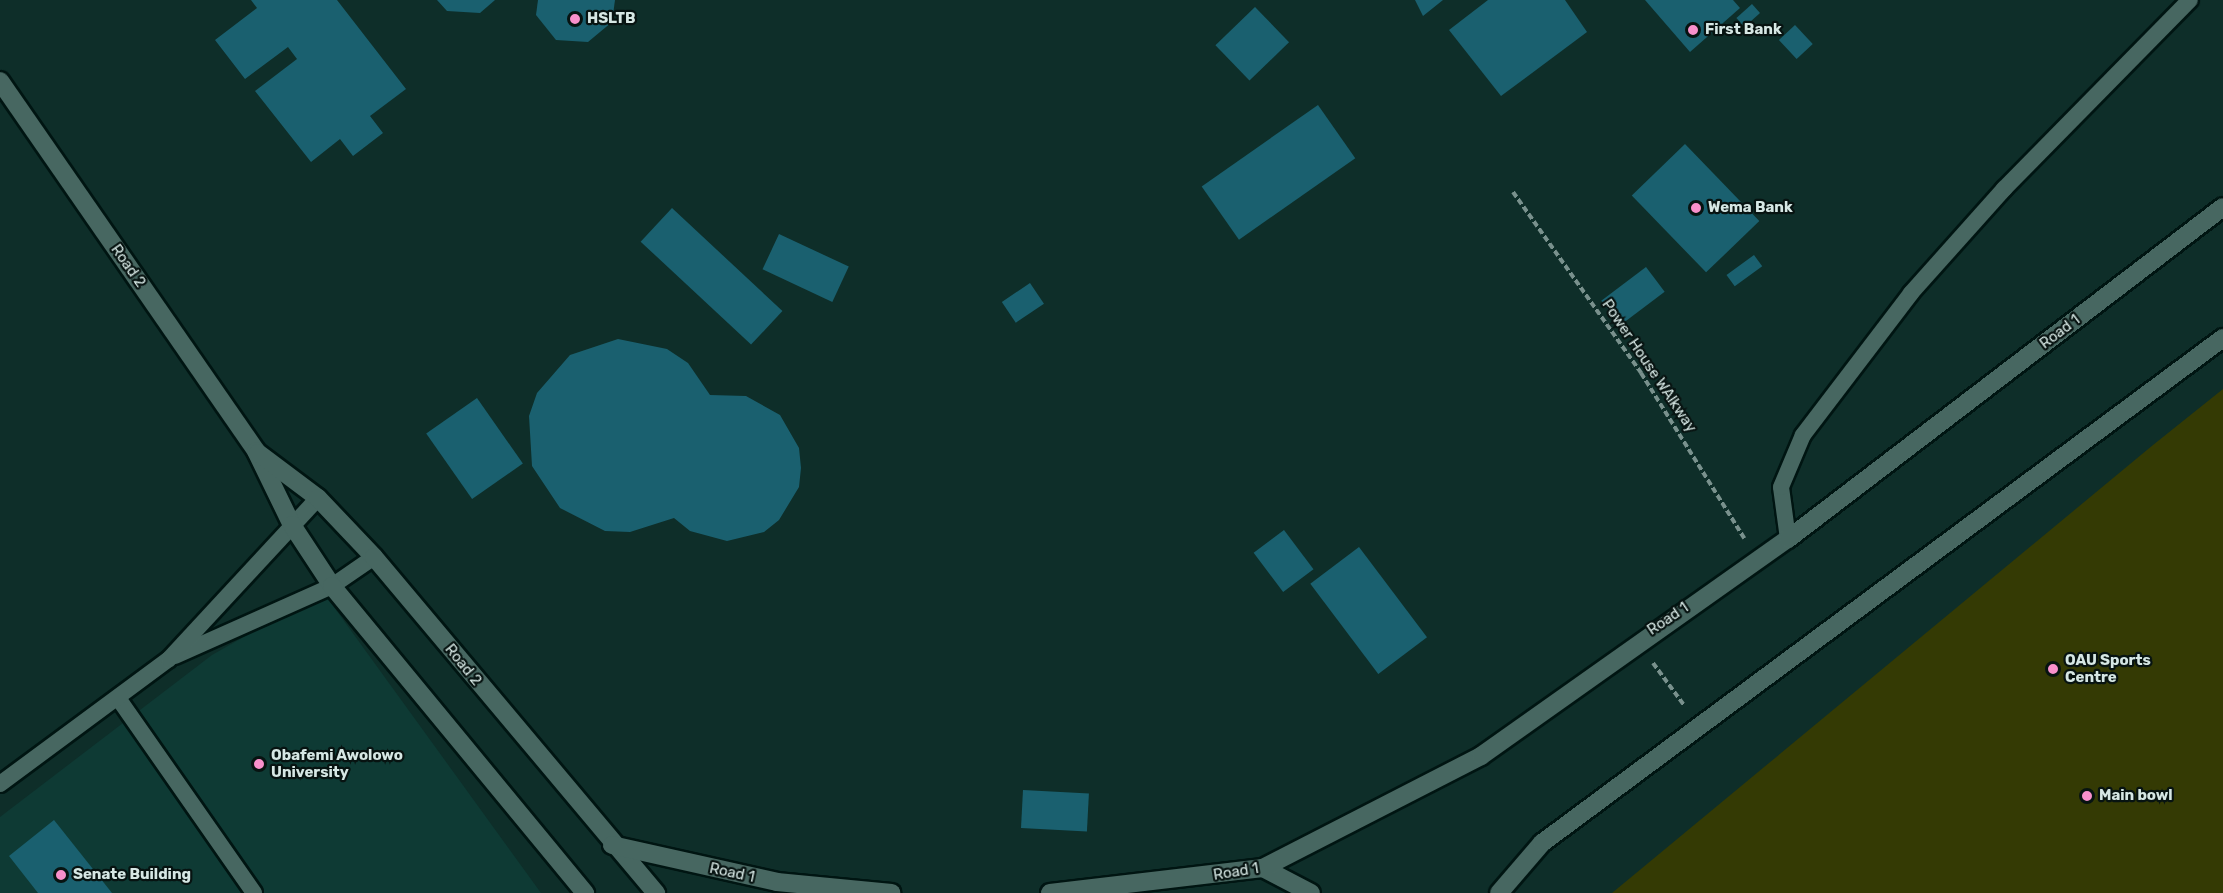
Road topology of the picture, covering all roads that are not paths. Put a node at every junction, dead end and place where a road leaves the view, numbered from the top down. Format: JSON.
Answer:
{"nodes":[{"id":1,"x":2190,"y":0,"type":"edge"},
{"id":2,"x":0,"y":81,"type":"edge"},
{"id":3,"x":2223,"y":207,"type":"edge"},
{"id":4,"x":2223,"y":338,"type":"edge"},
{"id":5,"x":256,"y":451,"type":"junction"},
{"id":6,"x":318,"y":498,"type":"junction"},
{"id":7,"x":292,"y":525,"type":"junction"},
{"id":8,"x":1788,"y":539,"type":"junction"},
{"id":9,"x":374,"y":557,"type":"junction"},
{"id":10,"x":332,"y":586,"type":"junction"},
{"id":11,"x":169,"y":659,"type":"junction"},
{"id":12,"x":118,"y":698,"type":"junction"},
{"id":13,"x":0,"y":784,"type":"edge"},
{"id":14,"x":610,"y":845,"type":"junction"},
{"id":15,"x":1263,"y":868,"type":"junction"},
{"id":16,"x":254,"y":893,"type":"edge"},
{"id":17,"x":585,"y":893,"type":"edge"},
{"id":18,"x":656,"y":893,"type":"edge"},
{"id":19,"x":891,"y":893,"type":"edge"},
{"id":20,"x":1050,"y":893,"type":"edge"},
{"id":21,"x":1311,"y":893,"type":"edge"},
{"id":22,"x":1499,"y":893,"type":"edge"}],
"edges":[{"from":1,"to":8,"type":"lane"},
{"from":2,"to":5,"type":"street","name":"Road 2"},
{"from":3,"to":8,"type":"street","name":"Road 1"},
{"from":4,"to":22,"type":"street"},
{"from":5,"to":6,"type":"street","name":"Road 2"},
{"from":5,"to":7,"type":"street","name":"Road 2"},
{"from":6,"to":7,"type":"lane"},
{"from":6,"to":9,"type":"street","name":"Road 2"},
{"from":7,"to":10,"type":"street","name":"Road 2"},
{"from":7,"to":11,"type":"lane"},
{"from":8,"to":15,"type":"street","name":"Road 1"},
{"from":9,"to":10,"type":"lane"},
{"from":9,"to":14,"type":"street","name":"Road 2"},
{"from":10,"to":11,"type":"lane"},
{"from":10,"to":17,"type":"street","name":"Road 2"},
{"from":11,"to":12,"type":"lane"},
{"from":12,"to":13,"type":"lane"},
{"from":12,"to":16,"type":"lane"},
{"from":14,"to":18,"type":"street","name":"Road 2"},
{"from":14,"to":19,"type":"street","name":"Road 1"},
{"from":15,"to":20,"type":"street","name":"Road 1"},
{"from":15,"to":21,"type":"street"}]}
